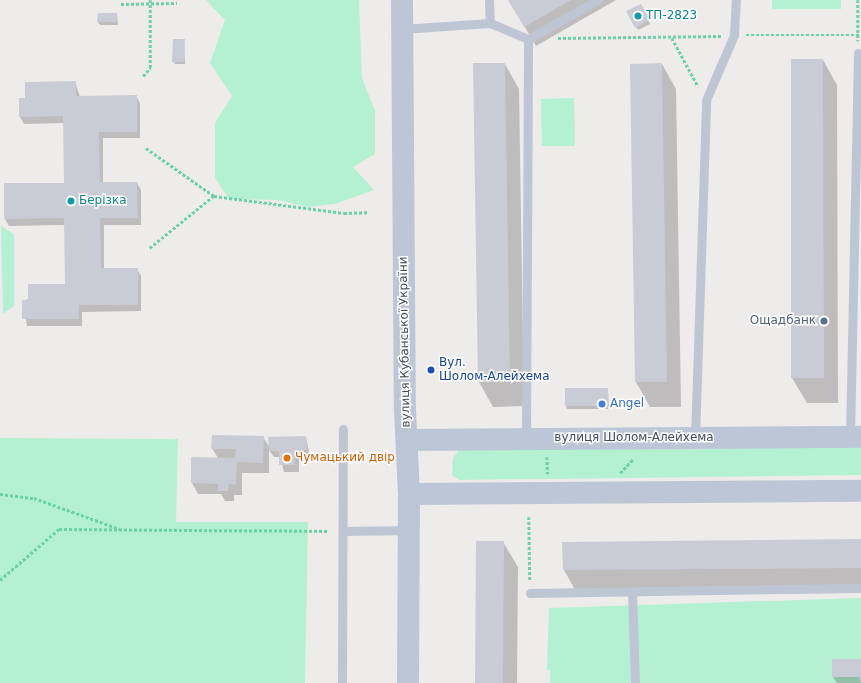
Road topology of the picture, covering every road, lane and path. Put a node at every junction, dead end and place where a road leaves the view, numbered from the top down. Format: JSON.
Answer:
{"nodes":[{"id":1,"x":402,"y":0,"type":"edge"},
{"id":2,"x":489,"y":0,"type":"edge"},
{"id":3,"x":598,"y":0,"type":"edge"},
{"id":4,"x":736,"y":0,"type":"edge"},
{"id":5,"x":858,"y":0,"type":"edge"},
{"id":6,"x":150,"y":2,"type":"edge"},
{"id":7,"x":177,"y":3,"type":"dead end"},
{"id":8,"x":121,"y":4,"type":"dead end"},
{"id":9,"x":490,"y":23,"type":"junction"},
{"id":10,"x":402,"y":29,"type":"junction"},
{"id":11,"x":734,"y":35,"type":"junction"},
{"id":12,"x":860,"y":35,"type":"edge"},
{"id":13,"x":672,"y":38,"type":"junction"},
{"id":14,"x":528,"y":39,"type":"junction"},
{"id":15,"x":858,"y":53,"type":"joint"},
{"id":16,"x":143,"y":76,"type":"dead end"},
{"id":17,"x":706,"y":100,"type":"junction"},
{"id":18,"x":146,"y":148,"type":"dead end"},
{"id":19,"x":214,"y":196,"type":"junction"},
{"id":20,"x":369,"y":212,"type":"dead end"},
{"id":21,"x":149,"y":249,"type":"dead end"},
{"id":22,"x":343,"y":429,"type":"dead end"},
{"id":23,"x":855,"y":437,"type":"edge"},
{"id":24,"x":650,"y":438,"type":"junction"},
{"id":25,"x":695,"y":438,"type":"junction"},
{"id":26,"x":537,"y":439,"type":"junction"},
{"id":27,"x":407,"y":440,"type":"junction"},
{"id":28,"x":861,"y":491,"type":"edge"},
{"id":29,"x":604,"y":492,"type":"junction"},
{"id":30,"x":548,"y":493,"type":"junction"},
{"id":31,"x":0,"y":494,"type":"edge"},
{"id":32,"x":409,"y":494,"type":"junction"},
{"id":33,"x":529,"y":517,"type":"dead end"},
{"id":34,"x":123,"y":530,"type":"junction"},
{"id":35,"x":409,"y":530,"type":"junction"},
{"id":36,"x":344,"y":531,"type":"junction"},
{"id":37,"x":0,"y":580,"type":"edge"},
{"id":38,"x":861,"y":588,"type":"edge"},
{"id":39,"x":632,"y":592,"type":"junction"},
{"id":40,"x":530,"y":593,"type":"joint"},
{"id":41,"x":342,"y":683,"type":"edge"},
{"id":42,"x":408,"y":683,"type":"edge"},
{"id":43,"x":635,"y":683,"type":"edge"}],
"edges":[{"from":1,"to":10,"type":"street","name":"вулиця Кубанської України"},
{"from":2,"to":9,"type":"lane"},
{"from":3,"to":14,"type":"lane"},
{"from":4,"to":11,"type":"lane"},
{"from":5,"to":12,"type":"path"},
{"from":6,"to":7,"type":"path"},
{"from":6,"to":8,"type":"path"},
{"from":6,"to":16,"type":"path"},
{"from":9,"to":10,"type":"lane"},
{"from":9,"to":14,"type":"lane"},
{"from":10,"to":27,"type":"street","name":"вулиця Кубанської України"},
{"from":11,"to":12,"type":"path"},
{"from":11,"to":13,"type":"path"},
{"from":11,"to":17,"type":"lane"},
{"from":12,"to":15,"type":"path"},
{"from":13,"to":14,"type":"path"},
{"from":13,"to":17,"type":"path"},
{"from":14,"to":26,"type":"lane"},
{"from":15,"to":23,"type":"lane"},
{"from":17,"to":25,"type":"lane"},
{"from":18,"to":19,"type":"path"},
{"from":19,"to":20,"type":"path"},
{"from":19,"to":21,"type":"path"},
{"from":22,"to":36,"type":"lane"},
{"from":23,"to":25,"type":"street","name":"вулиця Шолом-Алейхема"},
{"from":24,"to":25,"type":"street","name":"вулиця Шолом-Алейхема"},
{"from":24,"to":26,"type":"street","name":"вулиця Шолом-Алейхема"},
{"from":24,"to":29,"type":"path"},
{"from":26,"to":27,"type":"street","name":"вулиця Шолом-Алейхема"},
{"from":26,"to":30,"type":"path"},
{"from":27,"to":32,"type":"street","name":"вулиця Кубанської України"},
{"from":28,"to":29,"type":"street"},
{"from":29,"to":30,"type":"street"},
{"from":30,"to":32,"type":"street"},
{"from":31,"to":34,"type":"path"},
{"from":32,"to":35,"type":"street","name":"вулиця Кубанської України"},
{"from":33,"to":40,"type":"path"},
{"from":34,"to":36,"type":"path"},
{"from":34,"to":37,"type":"path"},
{"from":35,"to":36,"type":"lane"},
{"from":35,"to":42,"type":"street","name":"вулиця Кубанської України"},
{"from":36,"to":41,"type":"lane"},
{"from":38,"to":39,"type":"lane"},
{"from":39,"to":40,"type":"lane"},
{"from":39,"to":43,"type":"lane"}]}
